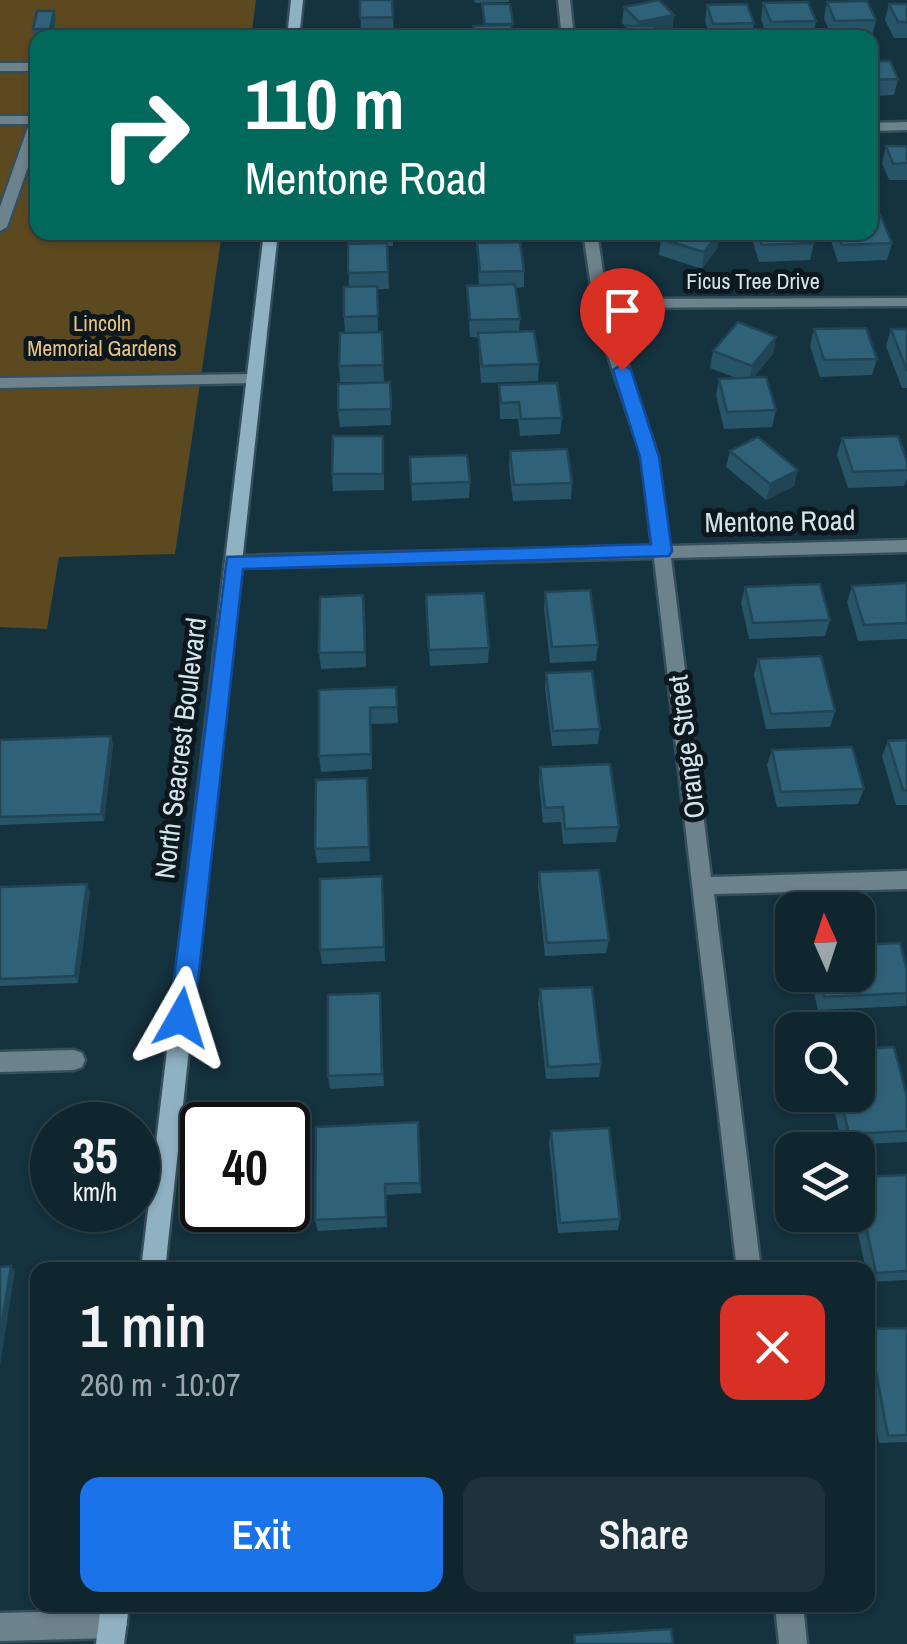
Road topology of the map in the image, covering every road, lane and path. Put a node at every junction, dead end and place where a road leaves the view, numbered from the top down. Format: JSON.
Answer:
{"nodes":[{"id":1,"x":298,"y":0,"type":"edge"},
{"id":2,"x":564,"y":0,"type":"edge"},
{"id":3,"x":294,"y":30,"type":"edge"},
{"id":4,"x":567,"y":30,"type":"edge"},
{"id":5,"x":0,"y":67,"type":"edge"},
{"id":6,"x":30,"y":67,"type":"edge"},
{"id":7,"x":0,"y":120,"type":"edge"},
{"id":8,"x":30,"y":120,"type":"edge"},
{"id":9,"x":878,"y":126,"type":"edge"},
{"id":10,"x":907,"y":126,"type":"edge"},
{"id":11,"x":30,"y":140,"type":"edge"},
{"id":12,"x":0,"y":227,"type":"edge"},
{"id":13,"x":270,"y":240,"type":"edge"},
{"id":14,"x":591,"y":240,"type":"edge"},
{"id":15,"x":907,"y":302,"type":"edge"},
{"id":16,"x":600,"y":304,"type":"junction"},
{"id":17,"x":254,"y":379,"type":"junction"},
{"id":18,"x":0,"y":383,"type":"edge"},
{"id":19,"x":907,"y":546,"type":"edge"},
{"id":20,"x":662,"y":551,"type":"junction"},
{"id":21,"x":234,"y":562,"type":"junction"},
{"id":22,"x":907,"y":880,"type":"edge"},
{"id":23,"x":703,"y":886,"type":"junction"},
{"id":24,"x":74,"y":1060,"type":"dead end"},
{"id":25,"x":0,"y":1062,"type":"edge"},
{"id":26,"x":154,"y":1262,"type":"edge"},
{"id":27,"x":747,"y":1262,"type":"edge"},
{"id":28,"x":790,"y":1612,"type":"edge"},
{"id":29,"x":113,"y":1624,"type":"edge"},
{"id":30,"x":0,"y":1626,"type":"edge"},
{"id":31,"x":793,"y":1644,"type":"edge"}],
"edges":[{"from":1,"to":3,"type":"street"},
{"from":2,"to":4,"type":"street"},
{"from":5,"to":6,"type":"street"},
{"from":7,"to":8,"type":"street"},
{"from":9,"to":10,"type":"street"},
{"from":11,"to":12,"type":"street"},
{"from":13,"to":17,"type":"street","name":"North Seacrest Boulevard"},
{"from":14,"to":16,"type":"street","name":"Orange Street"},
{"from":15,"to":16,"type":"street","name":"Ficus Tree Drive"},
{"from":16,"to":20,"type":"street","name":"Orange Street"},
{"from":17,"to":18,"type":"street"},
{"from":17,"to":21,"type":"street","name":"North Seacrest Boulevard"},
{"from":19,"to":20,"type":"street","name":"Mentone Road"},
{"from":20,"to":21,"type":"street","name":"Mentone Road"},
{"from":20,"to":23,"type":"street","name":"Orange Street"},
{"from":21,"to":26,"type":"street","name":"North Seacrest Boulevard"},
{"from":22,"to":23,"type":"street"},
{"from":23,"to":27,"type":"street","name":"Orange Street"},
{"from":24,"to":25,"type":"street"},
{"from":28,"to":31,"type":"street"},
{"from":29,"to":30,"type":"street"}]}
